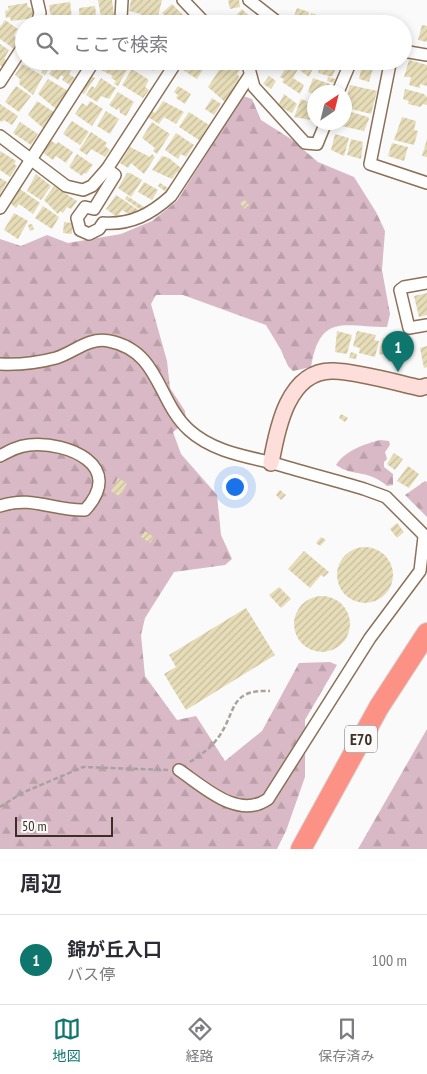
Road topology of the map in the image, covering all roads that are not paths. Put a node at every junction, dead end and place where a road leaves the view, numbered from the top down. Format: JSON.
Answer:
{"nodes":[{"id":1,"x":38,"y":0,"type":"edge"},
{"id":2,"x":122,"y":0,"type":"edge"},
{"id":3,"x":183,"y":0,"type":"edge"},
{"id":4,"x":249,"y":0,"type":"edge"},
{"id":5,"x":40,"y":15,"type":"edge"},
{"id":6,"x":121,"y":15,"type":"edge"},
{"id":7,"x":196,"y":15,"type":"edge"},
{"id":8,"x":268,"y":15,"type":"edge"},
{"id":9,"x":412,"y":53,"type":"edge"},
{"id":10,"x":427,"y":56,"type":"edge"},
{"id":11,"x":15,"y":59,"type":"edge"},
{"id":12,"x":88,"y":70,"type":"edge"},
{"id":13,"x":171,"y":70,"type":"edge"},
{"id":14,"x":249,"y":70,"type":"edge"},
{"id":15,"x":348,"y":70,"type":"edge"},
{"id":16,"x":389,"y":70,"type":"edge"},
{"id":17,"x":250,"y":75,"type":"junction"},
{"id":18,"x":0,"y":82,"type":"edge"},
{"id":19,"x":341,"y":85,"type":"edge"},
{"id":20,"x":323,"y":130,"type":"edge"},
{"id":21,"x":0,"y":136,"type":"edge"},
{"id":22,"x":32,"y":159,"type":"junction"},
{"id":23,"x":106,"y":169,"type":"junction"},
{"id":24,"x":427,"y":183,"type":"edge"},
{"id":25,"x":0,"y":208,"type":"edge"},
{"id":26,"x":94,"y":209,"type":"junction"},
{"id":27,"x":103,"y":223,"type":"junction"},
{"id":28,"x":427,"y":283,"type":"edge"},
{"id":29,"x":427,"y":325,"type":"edge"},
{"id":30,"x":0,"y":364,"type":"edge"},
{"id":31,"x":427,"y":386,"type":"edge"},
{"id":32,"x":0,"y":456,"type":"edge"},
{"id":33,"x":271,"y":463,"type":"junction"},
{"id":34,"x":0,"y":506,"type":"edge"},
{"id":35,"x":426,"y":538,"type":"edge"},
{"id":36,"x":427,"y":633,"type":"edge"},
{"id":37,"x":179,"y":770,"type":"road end"},
{"id":38,"x":300,"y":849,"type":"edge"}],
"edges":[{"from":1,"to":5,"type":"street"},
{"from":2,"to":6,"type":"street"},
{"from":3,"to":7,"type":"street"},
{"from":4,"to":8,"type":"street"},
{"from":9,"to":10,"type":"street"},
{"from":11,"to":18,"type":"street"},
{"from":12,"to":22,"type":"street"},
{"from":13,"to":23,"type":"street"},
{"from":14,"to":17,"type":"street"},
{"from":15,"to":19,"type":"street"},
{"from":16,"to":24,"type":"street"},
{"from":17,"to":20,"type":"street"},
{"from":17,"to":27,"type":"street"},
{"from":21,"to":22,"type":"street"},
{"from":22,"to":23,"type":"street"},
{"from":22,"to":25,"type":"street"},
{"from":23,"to":26,"type":"street"},
{"from":26,"to":27,"type":"street"},
{"from":26,"to":27,"type":"street"},
{"from":28,"to":29,"type":"street"},
{"from":30,"to":33,"type":"street"},
{"from":31,"to":33,"type":"street"},
{"from":32,"to":34,"type":"street"},
{"from":33,"to":35,"type":"street"},
{"from":35,"to":37,"type":"street"},
{"from":36,"to":38,"type":"highway","number":"E70"}]}
